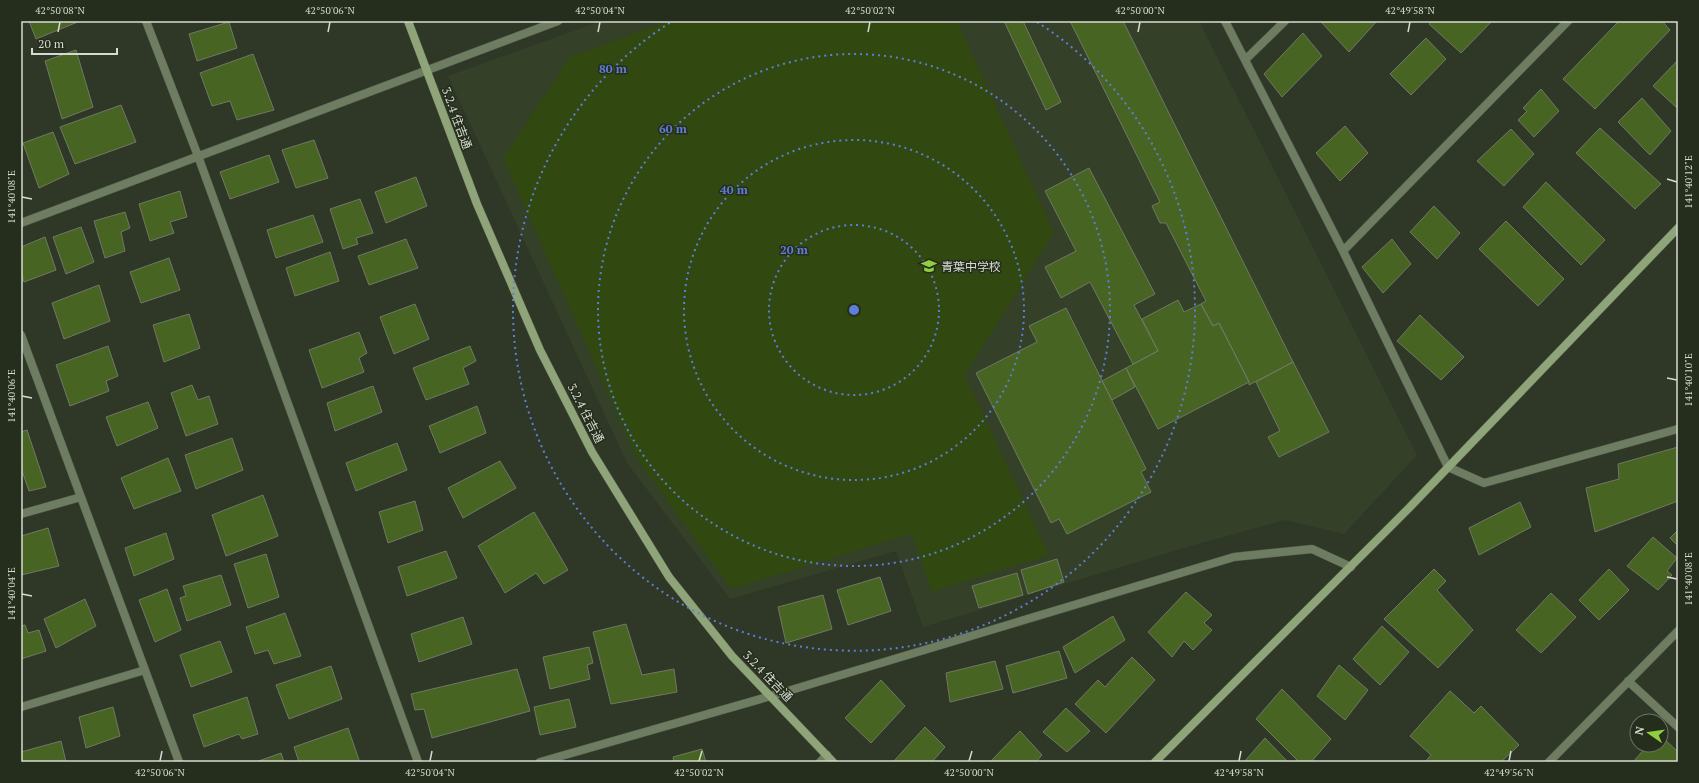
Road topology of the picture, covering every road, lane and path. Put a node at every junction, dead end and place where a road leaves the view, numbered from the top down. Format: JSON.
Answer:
{"nodes":[{"id":1,"x":146,"y":21,"type":"edge"},
{"id":2,"x":408,"y":21,"type":"edge"},
{"id":3,"x":558,"y":21,"type":"edge"},
{"id":4,"x":1225,"y":21,"type":"edge"},
{"id":5,"x":1285,"y":21,"type":"edge"},
{"id":6,"x":1568,"y":21,"type":"edge"},
{"id":7,"x":1245,"y":60,"type":"junction"},
{"id":8,"x":427,"y":70,"type":"junction"},
{"id":9,"x":198,"y":156,"type":"junction"},
{"id":10,"x":21,"y":223,"type":"edge"},
{"id":11,"x":1678,"y":228,"type":"edge"},
{"id":12,"x":1343,"y":251,"type":"junction"},
{"id":13,"x":21,"y":335,"type":"edge"},
{"id":14,"x":1678,"y":429,"type":"edge"},
{"id":15,"x":1448,"y":467,"type":"junction"},
{"id":16,"x":81,"y":497,"type":"junction"},
{"id":17,"x":21,"y":514,"type":"edge"},
{"id":18,"x":1351,"y":566,"type":"junction"},
{"id":19,"x":1678,"y":631,"type":"edge"},
{"id":20,"x":145,"y":670,"type":"junction"},
{"id":21,"x":1628,"y":681,"type":"junction"},
{"id":22,"x":771,"y":696,"type":"junction"},
{"id":23,"x":21,"y":707,"type":"edge"},
{"id":24,"x":1678,"y":727,"type":"edge"},
{"id":25,"x":827,"y":755,"type":"junction"},
{"id":26,"x":179,"y":762,"type":"edge"},
{"id":27,"x":418,"y":762,"type":"edge"},
{"id":28,"x":540,"y":762,"type":"edge"},
{"id":29,"x":820,"y":762,"type":"edge"},
{"id":30,"x":833,"y":762,"type":"edge"},
{"id":31,"x":1155,"y":762,"type":"edge"},
{"id":32,"x":1549,"y":762,"type":"edge"}],
"edges":[{"from":1,"to":9,"type":"street"},
{"from":2,"to":8,"type":"street","name":"3.2.4 住吉通"},
{"from":3,"to":8,"type":"street"},
{"from":4,"to":7,"type":"street"},
{"from":5,"to":7,"type":"street"},
{"from":6,"to":12,"type":"street"},
{"from":7,"to":12,"type":"street"},
{"from":8,"to":9,"type":"street"},
{"from":8,"to":22,"type":"street","name":"3.2.4 住吉通"},
{"from":9,"to":10,"type":"street"},
{"from":9,"to":27,"type":"street"},
{"from":11,"to":15,"type":"street"},
{"from":12,"to":15,"type":"street"},
{"from":13,"to":16,"type":"street"},
{"from":14,"to":15,"type":"street"},
{"from":15,"to":18,"type":"street"},
{"from":16,"to":17,"type":"street"},
{"from":16,"to":20,"type":"street"},
{"from":18,"to":22,"type":"street"},
{"from":18,"to":31,"type":"street"},
{"from":19,"to":21,"type":"street"},
{"from":20,"to":23,"type":"street"},
{"from":20,"to":26,"type":"street"},
{"from":21,"to":24,"type":"street"},
{"from":21,"to":32,"type":"street"},
{"from":22,"to":25,"type":"street","name":"3.2.4 住吉通"},
{"from":22,"to":28,"type":"street"},
{"from":25,"to":29,"type":"street"},
{"from":25,"to":30,"type":"street","name":"3.2.4 住吉通"}]}
